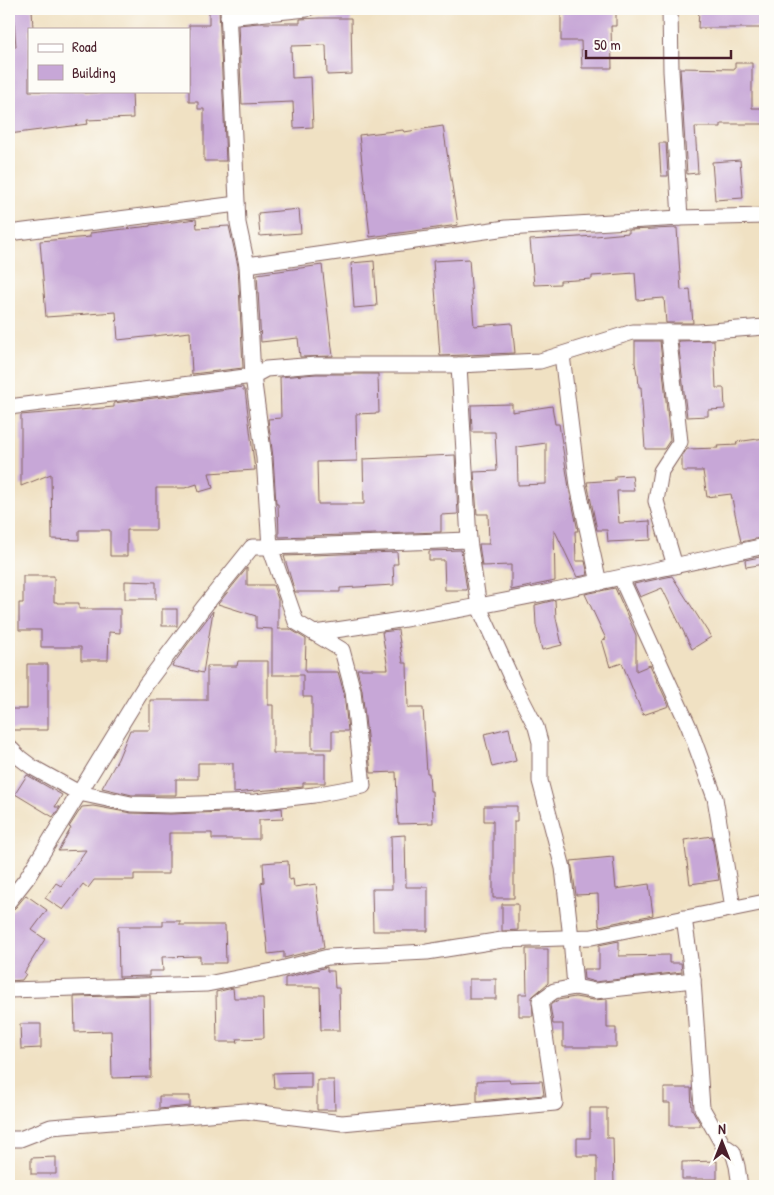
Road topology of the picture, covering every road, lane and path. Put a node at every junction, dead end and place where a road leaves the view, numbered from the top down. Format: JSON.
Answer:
{"nodes":[{"id":1,"x":307,"y":9,"type":"edge"},
{"id":2,"x":670,"y":9,"type":"edge"},
{"id":3,"x":228,"y":13,"type":"edge"},
{"id":4,"x":237,"y":204,"type":"junction"},
{"id":5,"x":765,"y":216,"type":"edge"},
{"id":6,"x":680,"y":218,"type":"junction"},
{"id":7,"x":9,"y":233,"type":"edge"},
{"id":8,"x":247,"y":265,"type":"junction"},
{"id":9,"x":765,"y":327,"type":"edge"},
{"id":10,"x":668,"y":332,"type":"junction"},
{"id":11,"x":562,"y":355,"type":"junction"},
{"id":12,"x":458,"y":365,"type":"junction"},
{"id":13,"x":252,"y":376,"type":"junction"},
{"id":14,"x":9,"y":407,"type":"edge"},
{"id":15,"x":469,"y":540,"type":"junction"},
{"id":16,"x":765,"y":546,"type":"edge"},
{"id":17,"x":270,"y":547,"type":"junction"},
{"id":18,"x":675,"y":566,"type":"junction"},
{"id":19,"x":620,"y":578,"type":"junction"},
{"id":20,"x":599,"y":583,"type":"junction"},
{"id":21,"x":479,"y":607,"type":"junction"},
{"id":22,"x":314,"y":633,"type":"junction"},
{"id":23,"x":9,"y":747,"type":"edge"},
{"id":24,"x":79,"y":793,"type":"junction"},
{"id":25,"x":9,"y":901,"type":"edge"},
{"id":26,"x":765,"y":902,"type":"edge"},
{"id":27,"x":733,"y":908,"type":"junction"},
{"id":28,"x":684,"y":918,"type":"junction"},
{"id":29,"x":571,"y":938,"type":"junction"},
{"id":30,"x":693,"y":980,"type":"junction"},
{"id":31,"x":575,"y":987,"type":"junction"},
{"id":32,"x":9,"y":990,"type":"edge"},
{"id":33,"x":9,"y":1139,"type":"edge"},
{"id":34,"x":740,"y":1186,"type":"edge"}],
"edges":[{"from":1,"to":3,"type":"street"},
{"from":2,"to":6,"type":"street"},
{"from":3,"to":4,"type":"street"},
{"from":4,"to":7,"type":"street"},
{"from":4,"to":8,"type":"street"},
{"from":5,"to":6,"type":"street"},
{"from":6,"to":8,"type":"street"},
{"from":8,"to":13,"type":"street"},
{"from":9,"to":10,"type":"street"},
{"from":10,"to":11,"type":"street"},
{"from":10,"to":18,"type":"street"},
{"from":11,"to":12,"type":"street"},
{"from":11,"to":20,"type":"street"},
{"from":12,"to":13,"type":"street"},
{"from":12,"to":15,"type":"street"},
{"from":13,"to":14,"type":"street"},
{"from":13,"to":17,"type":"street"},
{"from":15,"to":17,"type":"street"},
{"from":15,"to":21,"type":"street"},
{"from":16,"to":18,"type":"street"},
{"from":17,"to":22,"type":"street"},
{"from":17,"to":24,"type":"street"},
{"from":18,"to":19,"type":"street"},
{"from":19,"to":20,"type":"street"},
{"from":19,"to":27,"type":"street"},
{"from":20,"to":21,"type":"street"},
{"from":21,"to":22,"type":"street"},
{"from":21,"to":29,"type":"street"},
{"from":22,"to":24,"type":"street"},
{"from":23,"to":24,"type":"street"},
{"from":24,"to":25,"type":"street"},
{"from":26,"to":27,"type":"street"},
{"from":27,"to":28,"type":"street"},
{"from":28,"to":29,"type":"street"},
{"from":28,"to":30,"type":"street"},
{"from":29,"to":31,"type":"street"},
{"from":29,"to":32,"type":"street"},
{"from":30,"to":31,"type":"street"},
{"from":30,"to":34,"type":"street"},
{"from":31,"to":33,"type":"street"}]}
